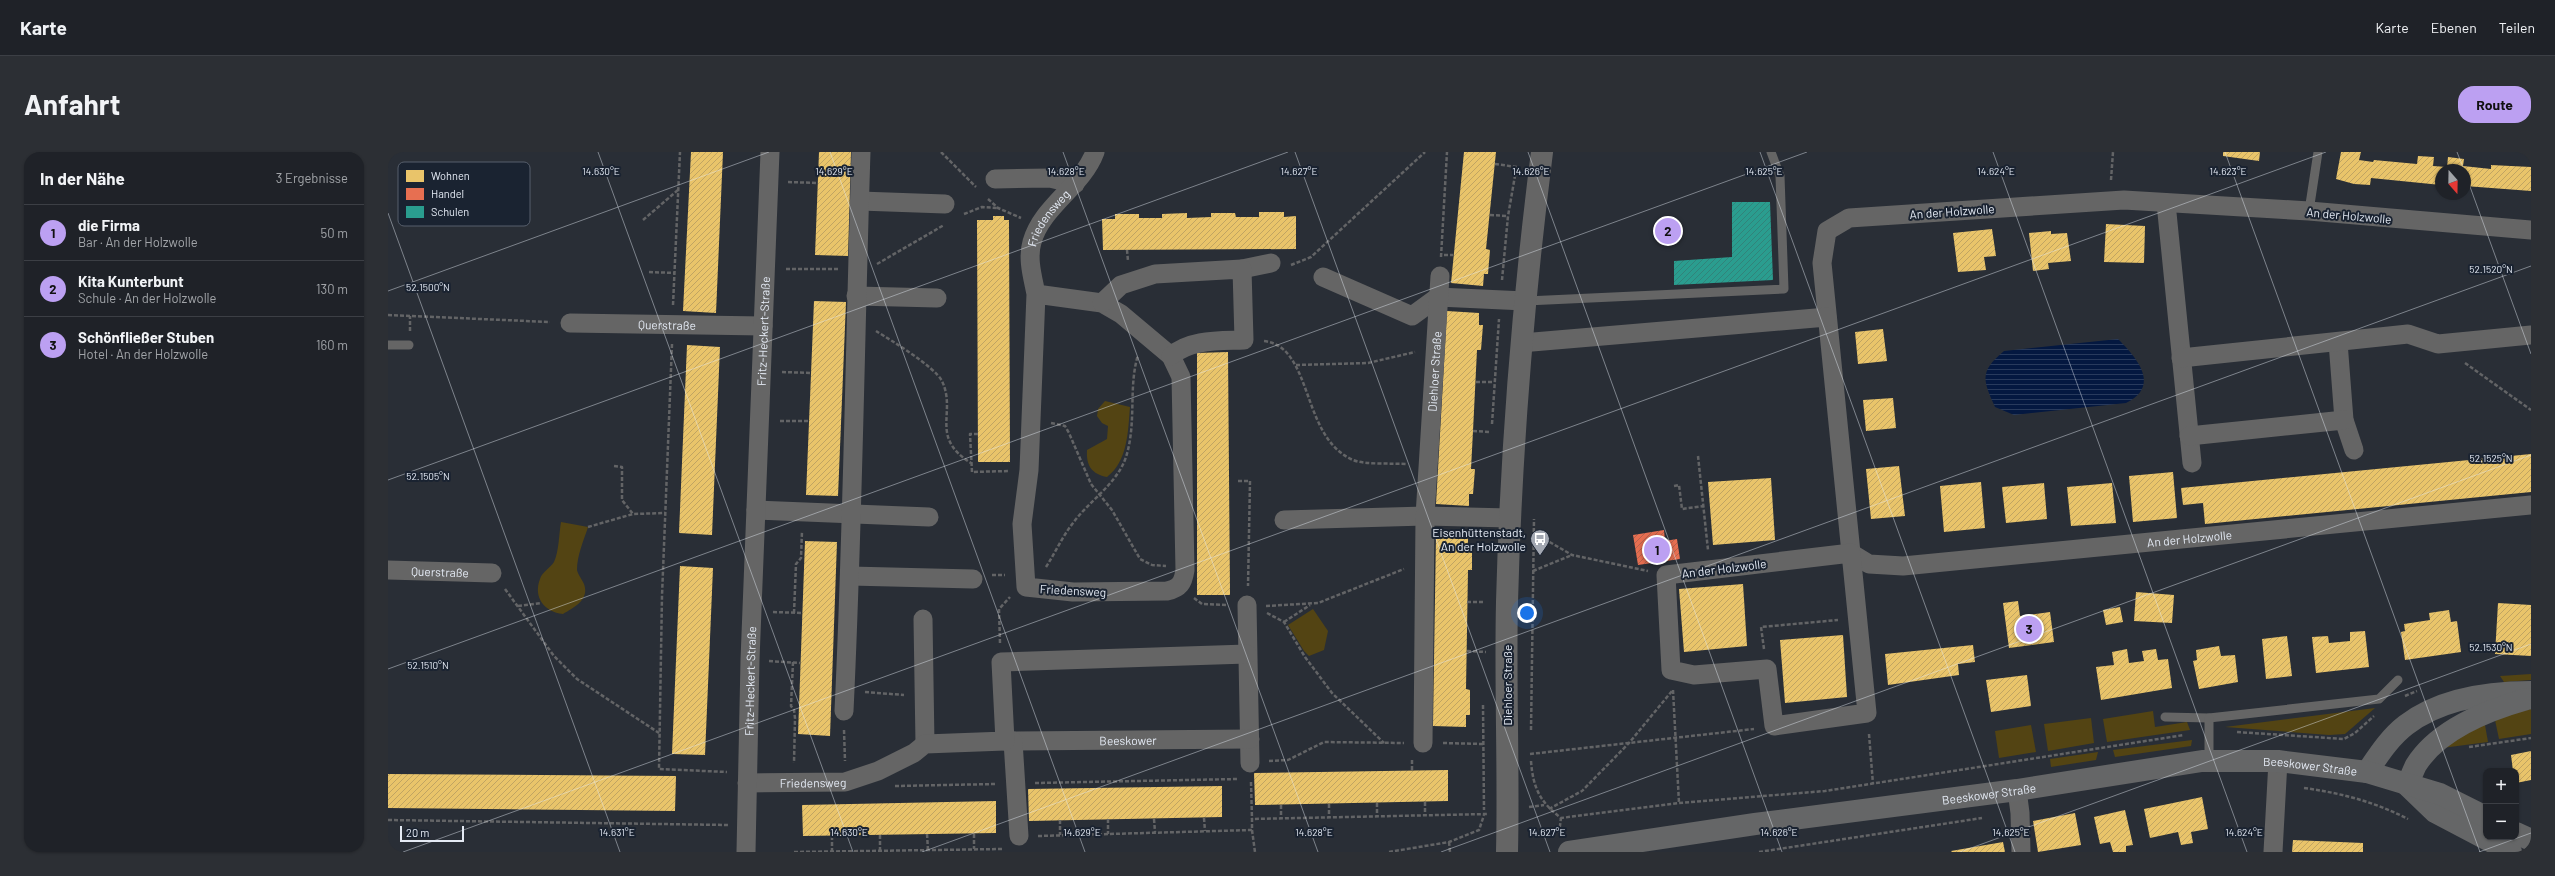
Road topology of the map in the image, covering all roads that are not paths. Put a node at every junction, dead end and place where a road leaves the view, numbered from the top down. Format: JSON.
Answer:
{"nodes":[{"id":1,"x":770,"y":152,"type":"edge"},
{"id":2,"x":861,"y":152,"type":"edge"},
{"id":3,"x":1095,"y":152,"type":"edge"},
{"id":4,"x":1542,"y":152,"type":"edge"},
{"id":5,"x":1771,"y":152,"type":"edge"},
{"id":6,"x":2318,"y":152,"type":"edge"},
{"id":7,"x":995,"y":179,"type":"dead end"},
{"id":8,"x":1075,"y":184,"type":"junction"},
{"id":9,"x":860,"y":201,"type":"junction"},
{"id":10,"x":2166,"y":203,"type":"junction"},
{"id":11,"x":2309,"y":211,"type":"junction"},
{"id":12,"x":948,"y":213,"type":"road end"},
{"id":13,"x":2531,"y":230,"type":"edge"},
{"id":14,"x":1271,"y":263,"type":"road end"},
{"id":15,"x":1242,"y":269,"type":"junction"},
{"id":16,"x":1440,"y":276,"type":"road end"},
{"id":17,"x":1323,"y":277,"type":"dead end"},
{"id":18,"x":1036,"y":294,"type":"junction"},
{"id":19,"x":856,"y":296,"type":"junction"},
{"id":20,"x":1438,"y":297,"type":"junction"},
{"id":21,"x":937,"y":298,"type":"dead end"},
{"id":22,"x":1525,"y":301,"type":"junction"},
{"id":23,"x":1102,"y":303,"type":"junction"},
{"id":24,"x":1827,"y":317,"type":"junction"},
{"id":25,"x":570,"y":323,"type":"road end"},
{"id":26,"x":763,"y":326,"type":"junction"},
{"id":27,"x":2531,"y":335,"type":"edge"},
{"id":28,"x":2338,"y":342,"type":"junction"},
{"id":29,"x":1522,"y":343,"type":"junction"},
{"id":30,"x":409,"y":345,"type":"dead end"},
{"id":31,"x":388,"y":346,"type":"edge"},
{"id":32,"x":1171,"y":356,"type":"junction"},
{"id":33,"x":2181,"y":358,"type":"junction"},
{"id":34,"x":2344,"y":420,"type":"junction"},
{"id":35,"x":2189,"y":436,"type":"junction"},
{"id":36,"x":2354,"y":450,"type":"dead end"},
{"id":37,"x":2192,"y":463,"type":"dead end"},
{"id":38,"x":2531,"y":505,"type":"edge"},
{"id":39,"x":756,"y":510,"type":"junction"},
{"id":40,"x":853,"y":514,"type":"junction"},
{"id":41,"x":1425,"y":516,"type":"junction"},
{"id":42,"x":929,"y":517,"type":"dead end"},
{"id":43,"x":1510,"y":518,"type":"junction"},
{"id":44,"x":1284,"y":520,"type":"dead end"},
{"id":45,"x":1851,"y":553,"type":"junction"},
{"id":46,"x":388,"y":570,"type":"edge"},
{"id":47,"x":492,"y":573,"type":"road end"},
{"id":48,"x":850,"y":576,"type":"junction"},
{"id":49,"x":973,"y":579,"type":"road end"},
{"id":50,"x":1247,"y":605,"type":"road end"},
{"id":51,"x":923,"y":619,"type":"dead end"},
{"id":52,"x":1247,"y":654,"type":"junction"},
{"id":53,"x":2398,"y":680,"type":"dead end"},
{"id":54,"x":2531,"y":692,"type":"edge"},
{"id":55,"x":2531,"y":698,"type":"edge"},
{"id":56,"x":844,"y":711,"type":"road end"},
{"id":57,"x":2165,"y":717,"type":"dead end"},
{"id":58,"x":2209,"y":718,"type":"junction"},
{"id":59,"x":1250,"y":739,"type":"junction"},
{"id":60,"x":1009,"y":741,"type":"junction"},
{"id":61,"x":1423,"y":743,"type":"road end"},
{"id":62,"x":925,"y":744,"type":"junction"},
{"id":63,"x":2209,"y":761,"type":"junction"},
{"id":64,"x":2278,"y":761,"type":"junction"},
{"id":65,"x":1250,"y":771,"type":"road end"},
{"id":66,"x":2366,"y":772,"type":"junction"},
{"id":67,"x":747,"y":778,"type":"junction"},
{"id":68,"x":2407,"y":785,"type":"junction"},
{"id":69,"x":2017,"y":790,"type":"junction"},
{"id":70,"x":2483,"y":816,"type":"edge"},
{"id":71,"x":2519,"y":834,"type":"edge"},
{"id":72,"x":1019,"y":836,"type":"road end"},
{"id":73,"x":2531,"y":840,"type":"edge"},
{"id":74,"x":746,"y":852,"type":"edge"},
{"id":75,"x":1507,"y":852,"type":"edge"},
{"id":76,"x":1569,"y":852,"type":"edge"},
{"id":77,"x":2021,"y":852,"type":"edge"},
{"id":78,"x":2273,"y":852,"type":"edge"},
{"id":79,"x":2511,"y":852,"type":"edge"}],
"edges":[{"from":1,"to":26,"type":"street","name":"Fritz-Heckert-Straße"},
{"from":2,"to":9,"type":"street"},
{"from":3,"to":8,"type":"street","name":"Friedensweg"},
{"from":4,"to":22,"type":"street","name":"Diehloer Straße"},
{"from":5,"to":22,"type":"lane"},
{"from":6,"to":11,"type":"lane"},
{"from":7,"to":8,"type":"street"},
{"from":8,"to":18,"type":"street","name":"Friedensweg"},
{"from":9,"to":12,"type":"street"},
{"from":9,"to":19,"type":"street"},
{"from":10,"to":11,"type":"street","name":"An der Holzwolle"},
{"from":10,"to":24,"type":"street","name":"An der Holzwolle"},
{"from":10,"to":33,"type":"street"},
{"from":11,"to":13,"type":"street","name":"An der Holzwolle"},
{"from":14,"to":15,"type":"street"},
{"from":15,"to":23,"type":"street"},
{"from":15,"to":32,"type":"street"},
{"from":16,"to":20,"type":"street","name":"Diehloer Straße"},
{"from":17,"to":20,"type":"street"},
{"from":18,"to":23,"type":"street"},
{"from":18,"to":32,"type":"street","name":"Friedensweg"},
{"from":19,"to":21,"type":"street"},
{"from":19,"to":40,"type":"street"},
{"from":20,"to":22,"type":"street"},
{"from":20,"to":41,"type":"street","name":"Diehloer Straße"},
{"from":22,"to":29,"type":"street","name":"Diehloer Straße"},
{"from":23,"to":32,"type":"street"},
{"from":24,"to":29,"type":"street"},
{"from":24,"to":45,"type":"street","name":"An der Holzwolle"},
{"from":25,"to":26,"type":"street","name":"Querstraße"},
{"from":26,"to":39,"type":"street","name":"Fritz-Heckert-Straße"},
{"from":27,"to":28,"type":"street"},
{"from":28,"to":33,"type":"street"},
{"from":28,"to":34,"type":"street"},
{"from":29,"to":43,"type":"street","name":"Diehloer Straße"},
{"from":30,"to":31,"type":"lane"},
{"from":33,"to":35,"type":"street"},
{"from":34,"to":35,"type":"street"},
{"from":34,"to":36,"type":"street"},
{"from":35,"to":37,"type":"street"},
{"from":38,"to":45,"type":"street","name":"An der Holzwolle"},
{"from":39,"to":40,"type":"street"},
{"from":39,"to":67,"type":"street","name":"Fritz-Heckert-Straße"},
{"from":40,"to":42,"type":"street"},
{"from":40,"to":48,"type":"street"},
{"from":41,"to":43,"type":"street"},
{"from":41,"to":44,"type":"street"},
{"from":41,"to":61,"type":"street","name":"Diehloer Straße"},
{"from":43,"to":75,"type":"street","name":"Diehloer Straße"},
{"from":45,"to":45,"type":"street","name":"An der Holzwolle"},
{"from":46,"to":47,"type":"street","name":"Querstraße"},
{"from":48,"to":49,"type":"street"},
{"from":48,"to":56,"type":"street"},
{"from":50,"to":52,"type":"street"},
{"from":51,"to":62,"type":"street"},
{"from":52,"to":59,"type":"street"},
{"from":52,"to":60,"type":"street"},
{"from":53,"to":58,"type":"lane"},
{"from":54,"to":66,"type":"main road"},
{"from":55,"to":68,"type":"main road"},
{"from":57,"to":58,"type":"lane"},
{"from":58,"to":63,"type":"lane"},
{"from":59,"to":60,"type":"street","name":"Beeskower"},
{"from":59,"to":65,"type":"street"},
{"from":60,"to":62,"type":"street"},
{"from":60,"to":72,"type":"street"},
{"from":62,"to":67,"type":"street","name":"Friedensweg"},
{"from":63,"to":64,"type":"main road","name":"Beeskower Straße"},
{"from":63,"to":69,"type":"main road","name":"Beeskower Straße"},
{"from":64,"to":66,"type":"main road","name":"Beeskower Straße"},
{"from":64,"to":78,"type":"street"},
{"from":66,"to":68,"type":"main road","name":"Beeskower Straße"},
{"from":67,"to":74,"type":"street","name":"Fritz-Heckert-Straße"},
{"from":68,"to":70,"type":"main road","name":"Beeskower Straße"},
{"from":68,"to":79,"type":"main road"},
{"from":69,"to":76,"type":"main road","name":"Beeskower Straße"},
{"from":69,"to":77,"type":"street"},
{"from":71,"to":73,"type":"main road"}]}
